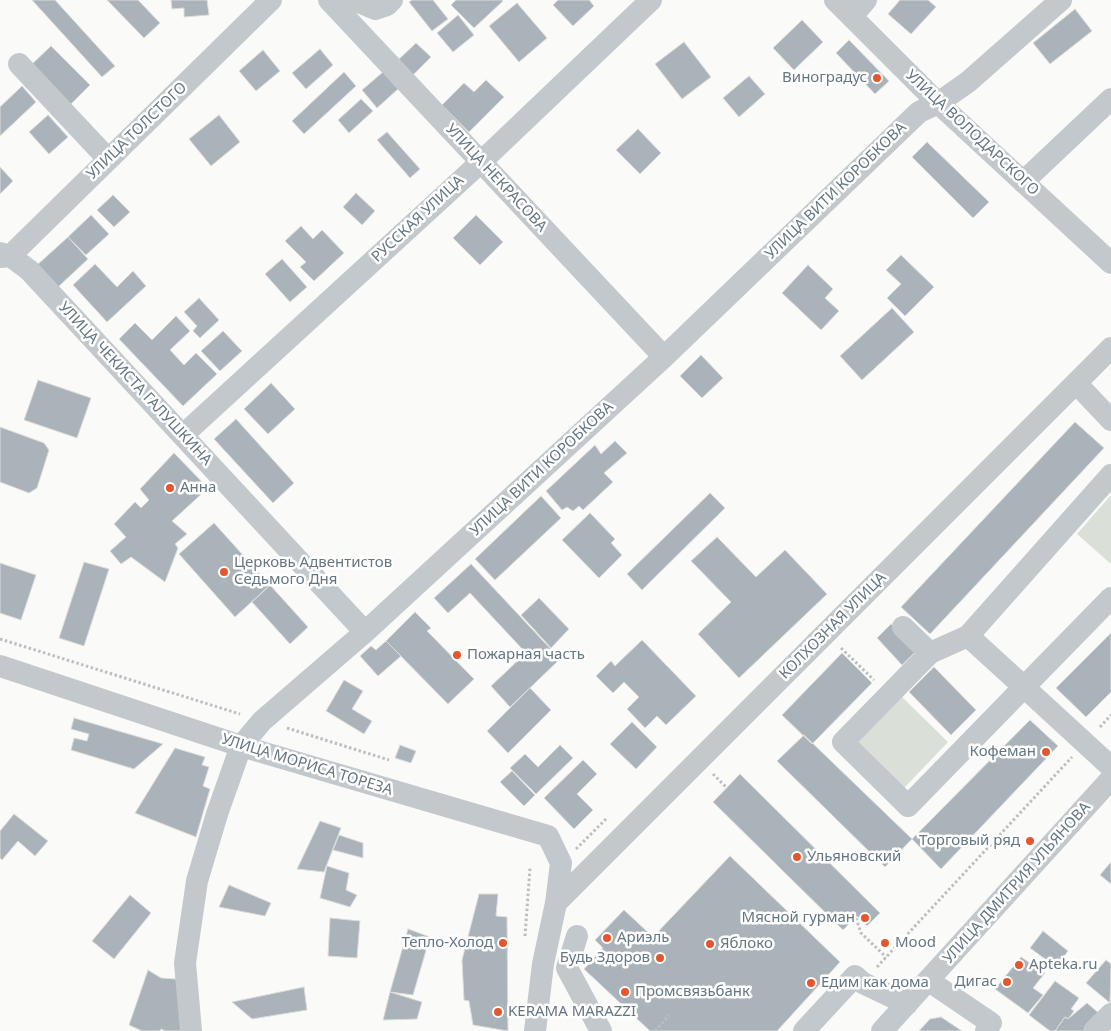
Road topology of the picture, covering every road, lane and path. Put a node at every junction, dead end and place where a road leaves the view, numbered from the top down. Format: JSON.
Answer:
{"nodes":[{"id":1,"x":271,"y":0,"type":"edge"},
{"id":2,"x":329,"y":0,"type":"edge"},
{"id":3,"x":354,"y":0,"type":"edge"},
{"id":4,"x":392,"y":0,"type":"edge"},
{"id":5,"x":652,"y":0,"type":"edge"},
{"id":6,"x":835,"y":0,"type":"edge"},
{"id":7,"x":1062,"y":0,"type":"edge"},
{"id":8,"x":859,"y":8,"type":"edge"},
{"id":9,"x":19,"y":64,"type":"dead end"},
{"id":10,"x":1111,"y":99,"type":"edge"},
{"id":11,"x":938,"y":103,"type":"junction"},
{"id":12,"x":108,"y":159,"type":"junction"},
{"id":13,"x":481,"y":162,"type":"junction"},
{"id":14,"x":1023,"y":182,"type":"junction"},
{"id":15,"x":3,"y":255,"type":"edge"},
{"id":16,"x":1111,"y":263,"type":"edge"},
{"id":17,"x":1111,"y":348,"type":"edge"},
{"id":18,"x":664,"y":357,"type":"junction"},
{"id":19,"x":1076,"y":383,"type":"junction"},
{"id":20,"x":1111,"y":420,"type":"edge"},
{"id":21,"x":183,"y":436,"type":"junction"},
{"id":22,"x":1111,"y":475,"type":"edge"},
{"id":23,"x":1111,"y":598,"type":"edge"},
{"id":24,"x":903,"y":627,"type":"dead end"},
{"id":25,"x":365,"y":632,"type":"junction"},
{"id":26,"x":827,"y":633,"type":"junction"},
{"id":27,"x":968,"y":636,"type":"junction"},
{"id":28,"x":0,"y":639,"type":"edge"},
{"id":29,"x":930,"y":653,"type":"junction"},
{"id":30,"x":0,"y":666,"type":"edge"},
{"id":31,"x":1024,"y":687,"type":"junction"},
{"id":32,"x":889,"y":695,"type":"junction"},
{"id":33,"x":262,"y":721,"type":"junction"},
{"id":34,"x":1084,"y":743,"type":"junction"},
{"id":35,"x":242,"y":746,"type":"junction"},
{"id":36,"x":389,"y":760,"type":"dead end"},
{"id":37,"x":1111,"y":767,"type":"edge"},
{"id":38,"x":1111,"y":780,"type":"edge"},
{"id":39,"x":556,"y":904,"type":"junction"},
{"id":40,"x":856,"y":918,"type":"dead end"},
{"id":41,"x":576,"y":936,"type":"dead end"},
{"id":42,"x":886,"y":957,"type":"junction"},
{"id":43,"x":928,"y":981,"type":"junction"},
{"id":44,"x":863,"y":983,"type":"junction"},
{"id":45,"x":907,"y":1004,"type":"junction"},
{"id":46,"x":1111,"y":1014,"type":"edge"},
{"id":47,"x":669,"y":1015,"type":"dead end"},
{"id":48,"x":995,"y":1028,"type":"edge"},
{"id":49,"x":191,"y":1031,"type":"edge"},
{"id":50,"x":535,"y":1031,"type":"edge"},
{"id":51,"x":601,"y":1031,"type":"edge"},
{"id":52,"x":655,"y":1031,"type":"edge"},
{"id":53,"x":804,"y":1031,"type":"edge"},
{"id":54,"x":882,"y":1031,"type":"edge"},
{"id":55,"x":1094,"y":1031,"type":"edge"}],
"edges":[{"from":1,"to":12,"type":"street","name":"УЛИЦА ТОЛСТОГО"},
{"from":2,"to":13,"type":"street","name":"УЛИЦА НЕКРАСОВА"},
{"from":3,"to":4,"type":"street"},
{"from":5,"to":13,"type":"street","name":"РУССКАЯ УЛИЦА"},
{"from":6,"to":8,"type":"street","name":"УЛИЦА ВОЛОДАРСКОГО"},
{"from":7,"to":11,"type":"street","name":"УЛИЦА ВИТИ КОРОБКОВА"},
{"from":8,"to":11,"type":"street","name":"УЛИЦА ВОЛОДАРСКОГО"},
{"from":9,"to":12,"type":"street"},
{"from":10,"to":14,"type":"street"},
{"from":11,"to":14,"type":"street","name":"УЛИЦА ВОЛОДАРСКОГО"},
{"from":11,"to":18,"type":"street","name":"УЛИЦА ВИТИ КОРОБКОВА"},
{"from":12,"to":15,"type":"street","name":"УЛИЦА ТОЛСТОГО"},
{"from":13,"to":18,"type":"street","name":"УЛИЦА НЕКРАСОВА"},
{"from":13,"to":21,"type":"street","name":"РУССКАЯ УЛИЦА"},
{"from":14,"to":16,"type":"street","name":"УЛИЦА ВОЛОДАРСКОГО"},
{"from":15,"to":21,"type":"street","name":"УЛИЦА ЧЕКИСТА ГАЛУШКИНА"},
{"from":17,"to":19,"type":"street","name":"КОЛХОЗНАЯ УЛИЦА"},
{"from":18,"to":25,"type":"street","name":"УЛИЦА ВИТИ КОРОБКОВА"},
{"from":19,"to":20,"type":"street"},
{"from":19,"to":26,"type":"street","name":"КОЛХОЗНАЯ УЛИЦА"},
{"from":21,"to":25,"type":"street","name":"УЛИЦА ЧЕКИСТА ГАЛУШКИНА"},
{"from":22,"to":27,"type":"street"},
{"from":23,"to":31,"type":"street"},
{"from":24,"to":29,"type":"street"},
{"from":25,"to":33,"type":"street","name":"УЛИЦА ВИТИ КОРОБКОВА"},
{"from":26,"to":32,"type":"path"},
{"from":26,"to":39,"type":"street","name":"КОЛХОЗНАЯ УЛИЦА"},
{"from":27,"to":29,"type":"street"},
{"from":27,"to":31,"type":"street"},
{"from":28,"to":33,"type":"path"},
{"from":29,"to":32,"type":"street"},
{"from":30,"to":35,"type":"street","name":"УЛИЦА МОРИСА ТОРЕЗА"},
{"from":31,"to":32,"type":"street"},
{"from":31,"to":34,"type":"street"},
{"from":33,"to":35,"type":"street","name":"УЛИЦА ВИТИ КОРОБКОВА"},
{"from":33,"to":36,"type":"path"},
{"from":34,"to":37,"type":"street"},
{"from":34,"to":42,"type":"path"},
{"from":35,"to":39,"type":"street","name":"УЛИЦА МОРИСА ТОРЕЗА"},
{"from":35,"to":49,"type":"street","name":"УЛИЦА ВИТИ КОРОБКОВА"},
{"from":38,"to":43,"type":"street","name":"УЛИЦА ДМИТРИЯ УЛЬЯНОВА"},
{"from":39,"to":50,"type":"street","name":"УЛИЦА МОРИСА ТОРЕЗА"},
{"from":40,"to":42,"type":"path"},
{"from":41,"to":51,"type":"street"},
{"from":42,"to":44,"type":"path"},
{"from":43,"to":45,"type":"street","name":"УЛИЦА ДМИТРИЯ УЛЬЯНОВА"},
{"from":43,"to":48,"type":"street"},
{"from":44,"to":45,"type":"street"},
{"from":44,"to":53,"type":"street"},
{"from":45,"to":54,"type":"street","name":"УЛИЦА ДМИТРИЯ УЛЬЯНОВА"},
{"from":46,"to":55,"type":"street"},
{"from":47,"to":52,"type":"path"}]}
